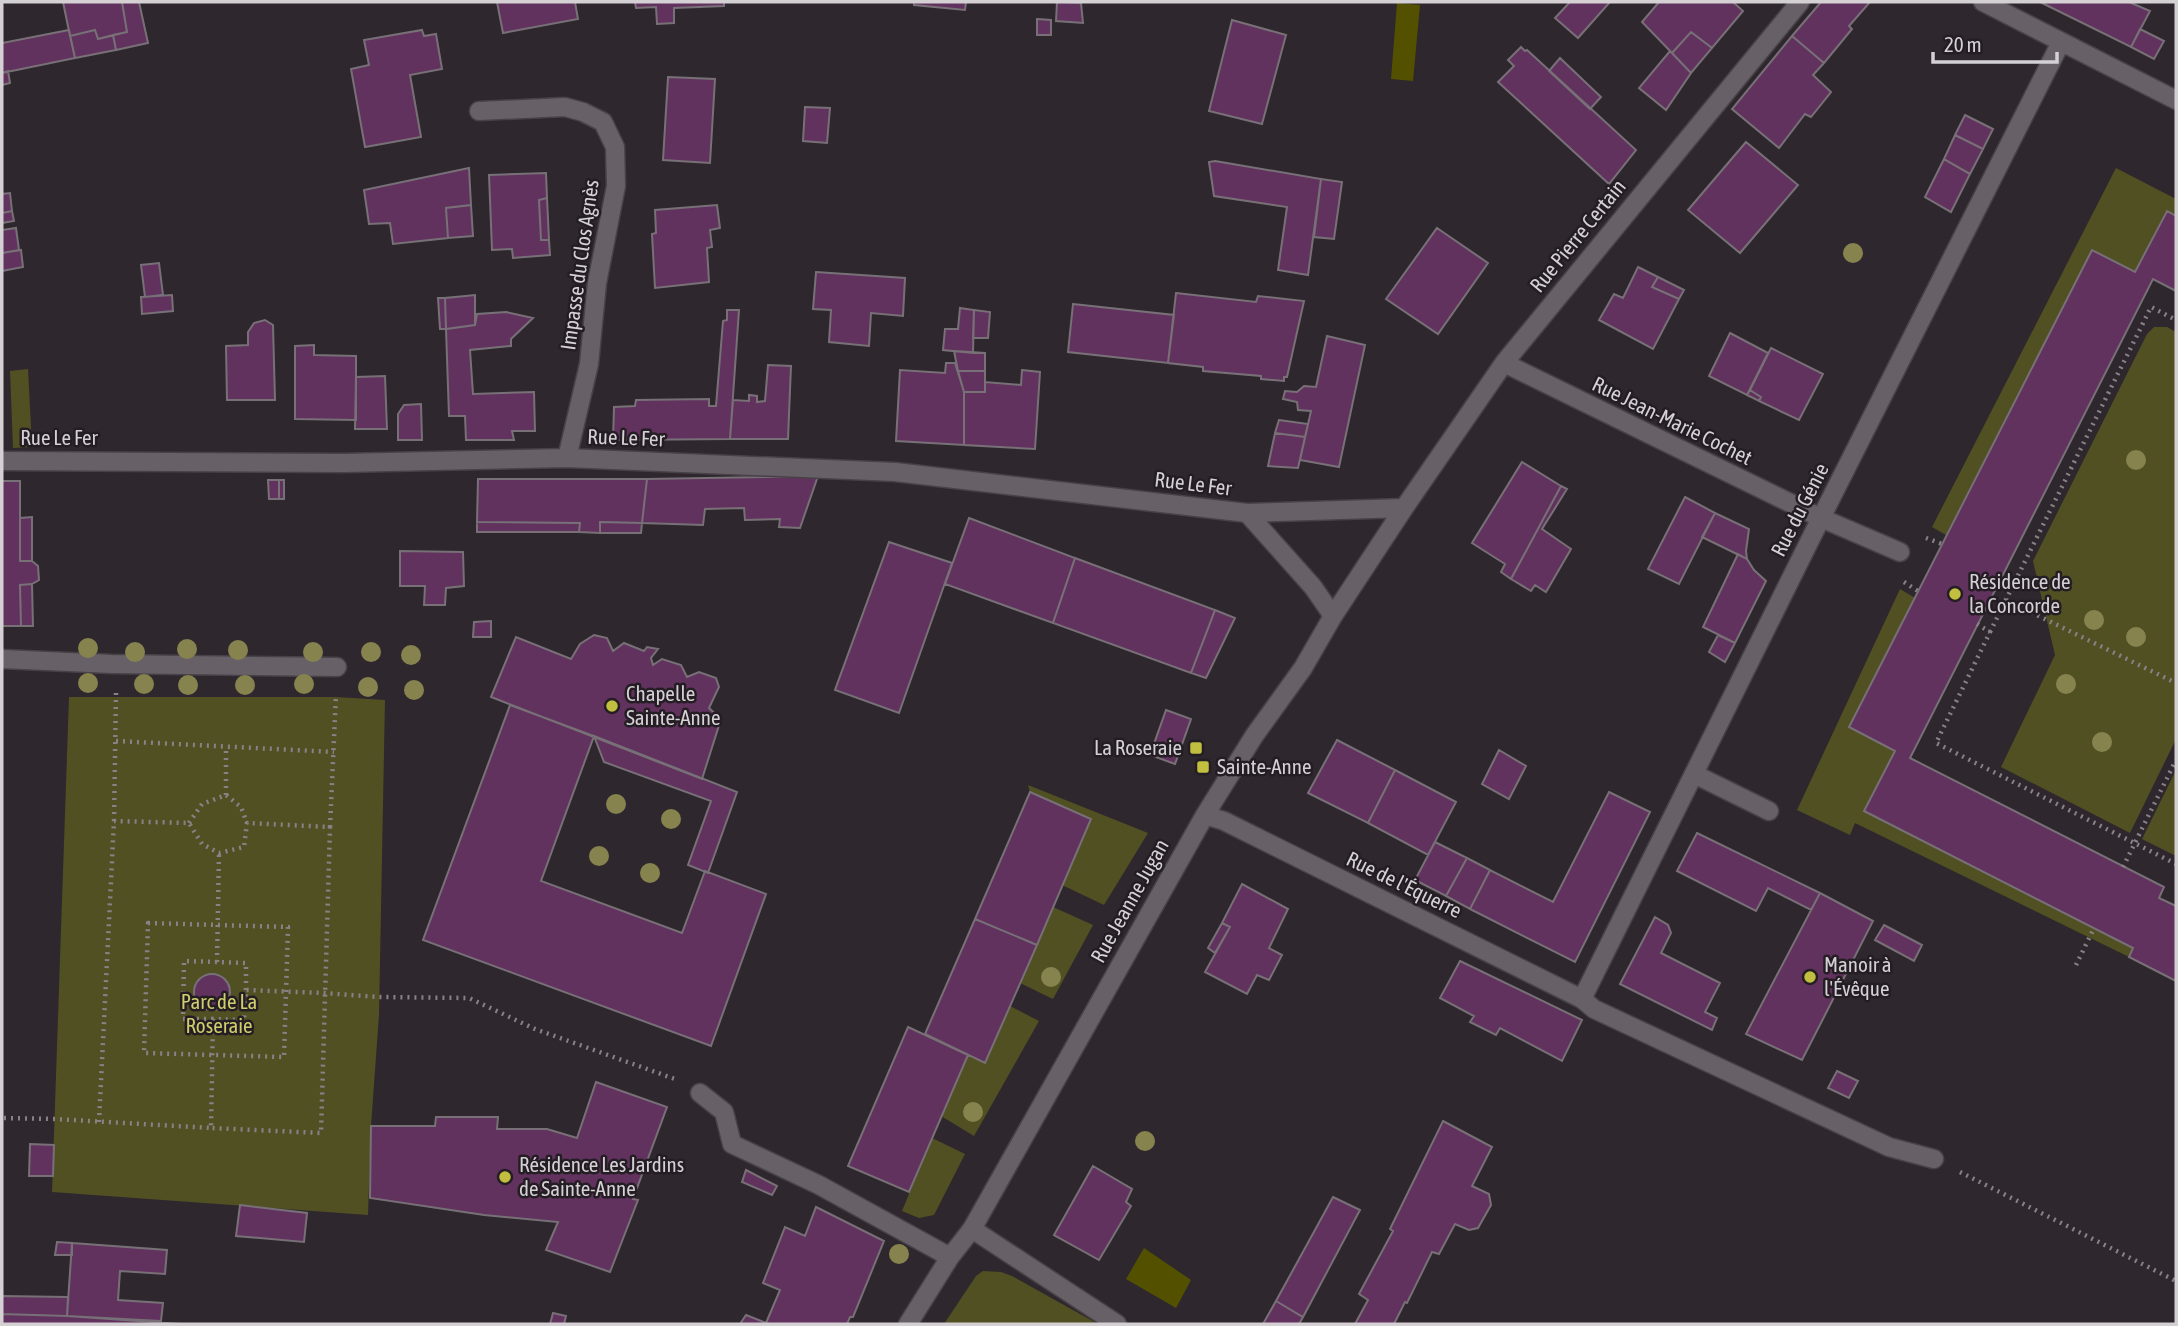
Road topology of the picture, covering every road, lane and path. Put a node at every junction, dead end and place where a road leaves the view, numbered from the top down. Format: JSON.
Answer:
{"nodes":[{"id":1,"x":1800,"y":2,"type":"edge"},
{"id":2,"x":1983,"y":2,"type":"edge"},
{"id":3,"x":2061,"y":43,"type":"junction"},
{"id":4,"x":2176,"y":100,"type":"edge"},
{"id":5,"x":479,"y":111,"type":"dead end"},
{"id":6,"x":2176,"y":320,"type":"edge"},
{"id":7,"x":1504,"y":363,"type":"junction"},
{"id":8,"x":568,"y":458,"type":"junction"},
{"id":9,"x":2,"y":461,"type":"edge"},
{"id":10,"x":1404,"y":508,"type":"junction"},
{"id":11,"x":1247,"y":513,"type":"junction"},
{"id":12,"x":1821,"y":518,"type":"junction"},
{"id":13,"x":1900,"y":552,"type":"dead end"},
{"id":14,"x":2000,"y":581,"type":"dead end"},
{"id":15,"x":2013,"y":585,"type":"junction"},
{"id":16,"x":2006,"y":600,"type":"junction"},
{"id":17,"x":1333,"y":616,"type":"junction"},
{"id":18,"x":1977,"y":624,"type":"dead end"},
{"id":19,"x":1990,"y":632,"type":"junction"},
{"id":20,"x":2,"y":659,"type":"edge"},
{"id":21,"x":112,"y":664,"type":"junction"},
{"id":22,"x":337,"y":667,"type":"joint"},
{"id":23,"x":2176,"y":683,"type":"edge"},
{"id":24,"x":116,"y":741,"type":"junction"},
{"id":25,"x":226,"y":747,"type":"junction"},
{"id":26,"x":334,"y":752,"type":"junction"},
{"id":27,"x":2176,"y":760,"type":"edge"},
{"id":28,"x":1694,"y":774,"type":"junction"},
{"id":29,"x":226,"y":795,"type":"junction"},
{"id":30,"x":1769,"y":811,"type":"dead end"},
{"id":31,"x":1205,"y":815,"type":"junction"},
{"id":32,"x":114,"y":821,"type":"junction"},
{"id":33,"x":189,"y":822,"type":"junction"},
{"id":34,"x":247,"y":823,"type":"junction"},
{"id":35,"x":330,"y":827,"type":"junction"},
{"id":36,"x":2135,"y":844,"type":"junction"},
{"id":37,"x":219,"y":853,"type":"junction"},
{"id":38,"x":2176,"y":864,"type":"edge"},
{"id":39,"x":2123,"y":867,"type":"dead end"},
{"id":40,"x":217,"y":925,"type":"junction"},
{"id":41,"x":2094,"y":928,"type":"dead end"},
{"id":42,"x":217,"y":962,"type":"junction"},
{"id":43,"x":2076,"y":965,"type":"dead end"},
{"id":44,"x":246,"y":990,"type":"junction"},
{"id":45,"x":285,"y":991,"type":"junction"},
{"id":46,"x":324,"y":993,"type":"junction"},
{"id":47,"x":1582,"y":999,"type":"junction"},
{"id":48,"x":213,"y":1019,"type":"junction"},
{"id":49,"x":213,"y":1055,"type":"junction"},
{"id":50,"x":700,"y":1093,"type":"joint"},
{"id":51,"x":5,"y":1118,"type":"dead end"},
{"id":52,"x":99,"y":1122,"type":"junction"},
{"id":53,"x":211,"y":1128,"type":"junction"},
{"id":54,"x":1934,"y":1159,"type":"joint"},
{"id":55,"x":972,"y":1229,"type":"junction"},
{"id":56,"x":950,"y":1257,"type":"junction"},
{"id":57,"x":2176,"y":1281,"type":"edge"},
{"id":58,"x":908,"y":1324,"type":"edge"},
{"id":59,"x":1116,"y":1324,"type":"edge"}],
"edges":[{"from":1,"to":7,"type":"street","name":"Rue Pierre Certain"},
{"from":2,"to":3,"type":"street"},
{"from":3,"to":4,"type":"street"},
{"from":3,"to":12,"type":"street","name":"Rue du Génie"},
{"from":5,"to":8,"type":"street","name":"Impasse du Clos Agnès"},
{"from":6,"to":15,"type":"path"},
{"from":7,"to":10,"type":"street","name":"Rue Pierre Certain"},
{"from":7,"to":12,"type":"street","name":"Rue Jean-Marie Cochet"},
{"from":8,"to":9,"type":"street","name":"Rue Le Fer"},
{"from":8,"to":11,"type":"street","name":"Rue Le Fer"},
{"from":10,"to":11,"type":"street","name":"Rue Le Fer"},
{"from":10,"to":17,"type":"street","name":"Rue Jeanne Jugan"},
{"from":11,"to":17,"type":"street","name":"Rue Le Fer"},
{"from":12,"to":13,"type":"street","name":"Rue Jean-Marie Cochet"},
{"from":12,"to":28,"type":"street","name":"Rue du Génie"},
{"from":14,"to":15,"type":"path"},
{"from":15,"to":16,"type":"path"},
{"from":16,"to":19,"type":"path"},
{"from":16,"to":23,"type":"path"},
{"from":17,"to":31,"type":"street","name":"Rue Jeanne Jugan"},
{"from":18,"to":19,"type":"path"},
{"from":19,"to":36,"type":"path"},
{"from":20,"to":21,"type":"street"},
{"from":21,"to":22,"type":"street"},
{"from":21,"to":24,"type":"path"},
{"from":22,"to":26,"type":"path"},
{"from":24,"to":25,"type":"path"},
{"from":24,"to":32,"type":"path"},
{"from":25,"to":26,"type":"path"},
{"from":25,"to":29,"type":"path"},
{"from":26,"to":35,"type":"path"},
{"from":27,"to":36,"type":"path"},
{"from":28,"to":30,"type":"street"},
{"from":28,"to":47,"type":"street","name":"Rue du Génie"},
{"from":29,"to":33,"type":"path"},
{"from":29,"to":34,"type":"path"},
{"from":31,"to":47,"type":"street","name":"Rue de l'Équerre"},
{"from":31,"to":55,"type":"street","name":"Rue Jeanne Jugan"},
{"from":32,"to":33,"type":"path"},
{"from":32,"to":52,"type":"path"},
{"from":33,"to":37,"type":"path"},
{"from":34,"to":35,"type":"path"},
{"from":34,"to":37,"type":"path"},
{"from":35,"to":46,"type":"path"},
{"from":36,"to":38,"type":"path"},
{"from":36,"to":39,"type":"path"},
{"from":37,"to":40,"type":"path"},
{"from":40,"to":42,"type":"path"},
{"from":40,"to":45,"type":"path"},
{"from":40,"to":49,"type":"path"},
{"from":41,"to":43,"type":"path"},
{"from":42,"to":44,"type":"path"},
{"from":42,"to":48,"type":"path"},
{"from":44,"to":45,"type":"path"},
{"from":44,"to":48,"type":"path"},
{"from":45,"to":46,"type":"path"},
{"from":45,"to":49,"type":"path"},
{"from":46,"to":50,"type":"path"},
{"from":46,"to":53,"type":"path"},
{"from":47,"to":54,"type":"street","name":"Rue de l'Équerre"},
{"from":48,"to":49,"type":"path"},
{"from":49,"to":53,"type":"path"},
{"from":50,"to":56,"type":"street"},
{"from":51,"to":52,"type":"path"},
{"from":52,"to":53,"type":"path"},
{"from":54,"to":57,"type":"path"},
{"from":55,"to":56,"type":"street","name":"Rue Jeanne Jugan"},
{"from":55,"to":59,"type":"street"},
{"from":56,"to":58,"type":"street","name":"Rue Jeanne Jugan"}]}
